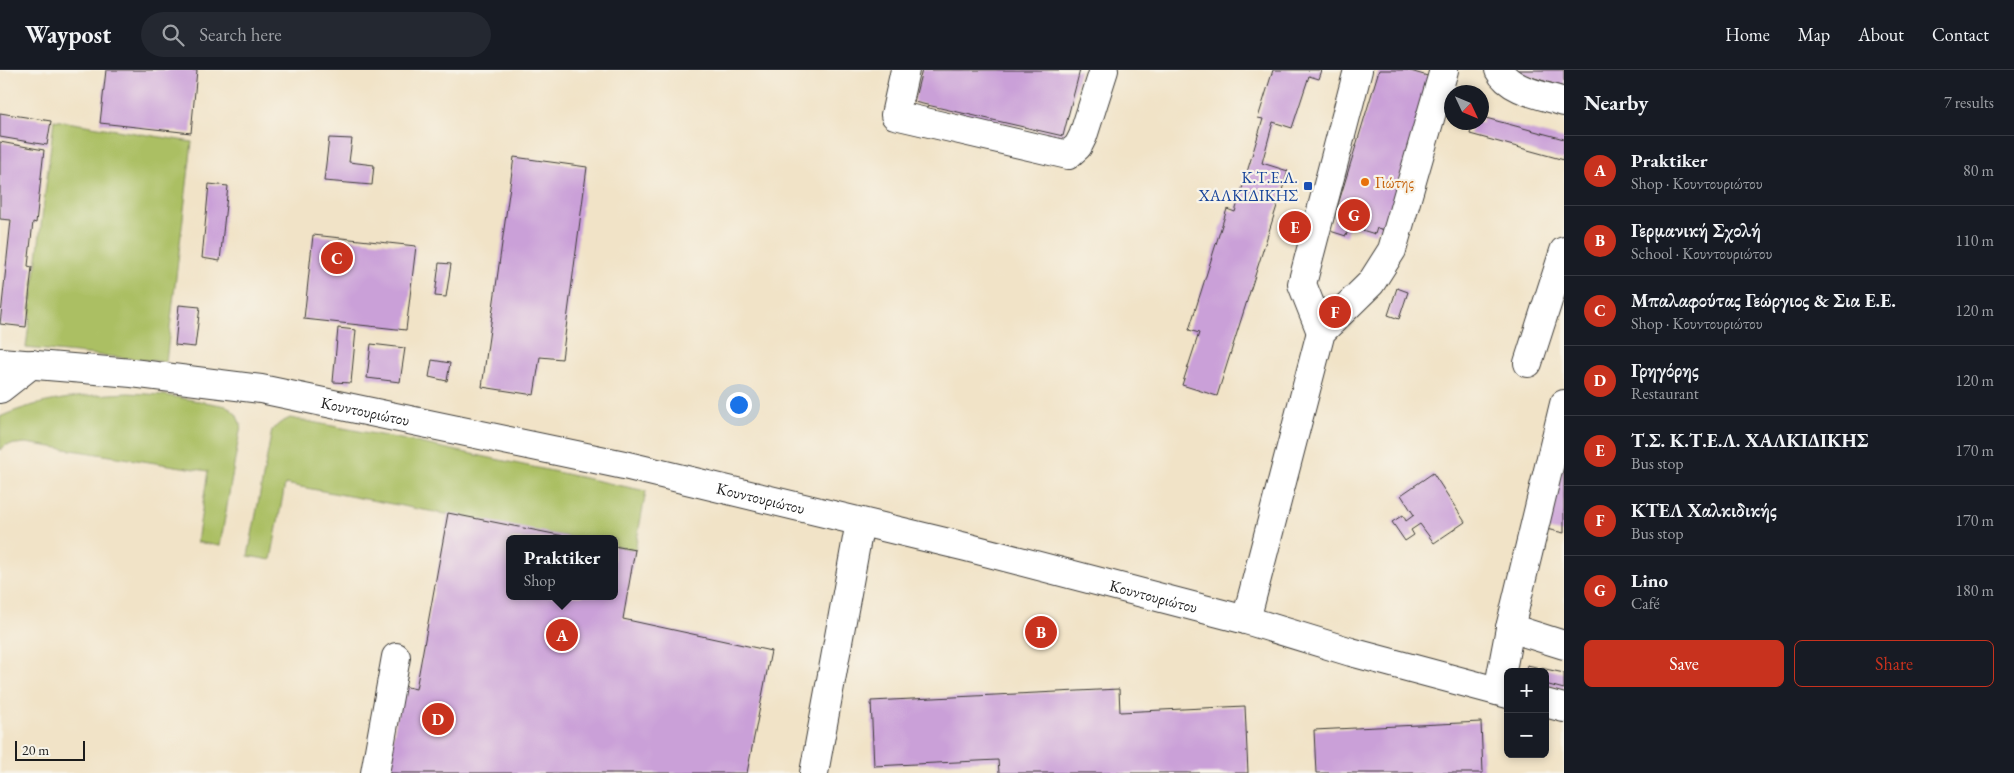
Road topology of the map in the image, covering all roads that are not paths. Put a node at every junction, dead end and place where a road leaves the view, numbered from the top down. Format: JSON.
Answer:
{"nodes":[{"id":1,"x":905,"y":70,"type":"edge"},
{"id":2,"x":1104,"y":70,"type":"edge"},
{"id":3,"x":1358,"y":70,"type":"edge"},
{"id":4,"x":1444,"y":70,"type":"edge"},
{"id":5,"x":1499,"y":70,"type":"edge"},
{"id":6,"x":1564,"y":102,"type":"edge"},
{"id":7,"x":1564,"y":251,"type":"edge"},
{"id":8,"x":1321,"y":332,"type":"junction"},
{"id":9,"x":0,"y":362,"type":"edge"},
{"id":10,"x":1528,"y":363,"type":"dead end"},
{"id":11,"x":32,"y":364,"type":"junction"},
{"id":12,"x":0,"y":389,"type":"edge"},
{"id":13,"x":1564,"y":404,"type":"edge"},
{"id":14,"x":860,"y":522,"type":"junction"},
{"id":15,"x":1246,"y":620,"type":"junction"},
{"id":16,"x":1510,"y":628,"type":"junction"},
{"id":17,"x":1564,"y":645,"type":"edge"},
{"id":18,"x":396,"y":657,"type":"dead end"},
{"id":19,"x":1503,"y":693,"type":"edge"},
{"id":20,"x":1549,"y":704,"type":"edge"},
{"id":21,"x":1564,"y":708,"type":"edge"},
{"id":22,"x":375,"y":773,"type":"edge"},
{"id":23,"x":814,"y":773,"type":"edge"}],
"edges":[{"from":1,"to":2,"type":"street"},
{"from":3,"to":8,"type":"street"},
{"from":4,"to":8,"type":"street"},
{"from":5,"to":6,"type":"street"},
{"from":7,"to":10,"type":"street"},
{"from":8,"to":15,"type":"street"},
{"from":9,"to":11,"type":"street","name":"Κουντουριώτου"},
{"from":11,"to":12,"type":"street"},
{"from":11,"to":14,"type":"street","name":"Κουντουριώτου"},
{"from":13,"to":16,"type":"street"},
{"from":14,"to":15,"type":"street","name":"Κουντουριώτου"},
{"from":14,"to":23,"type":"street"},
{"from":15,"to":19,"type":"street","name":"Κουντουριώτου"},
{"from":16,"to":17,"type":"street"},
{"from":16,"to":19,"type":"street"},
{"from":18,"to":22,"type":"street"},
{"from":20,"to":21,"type":"street"}]}
